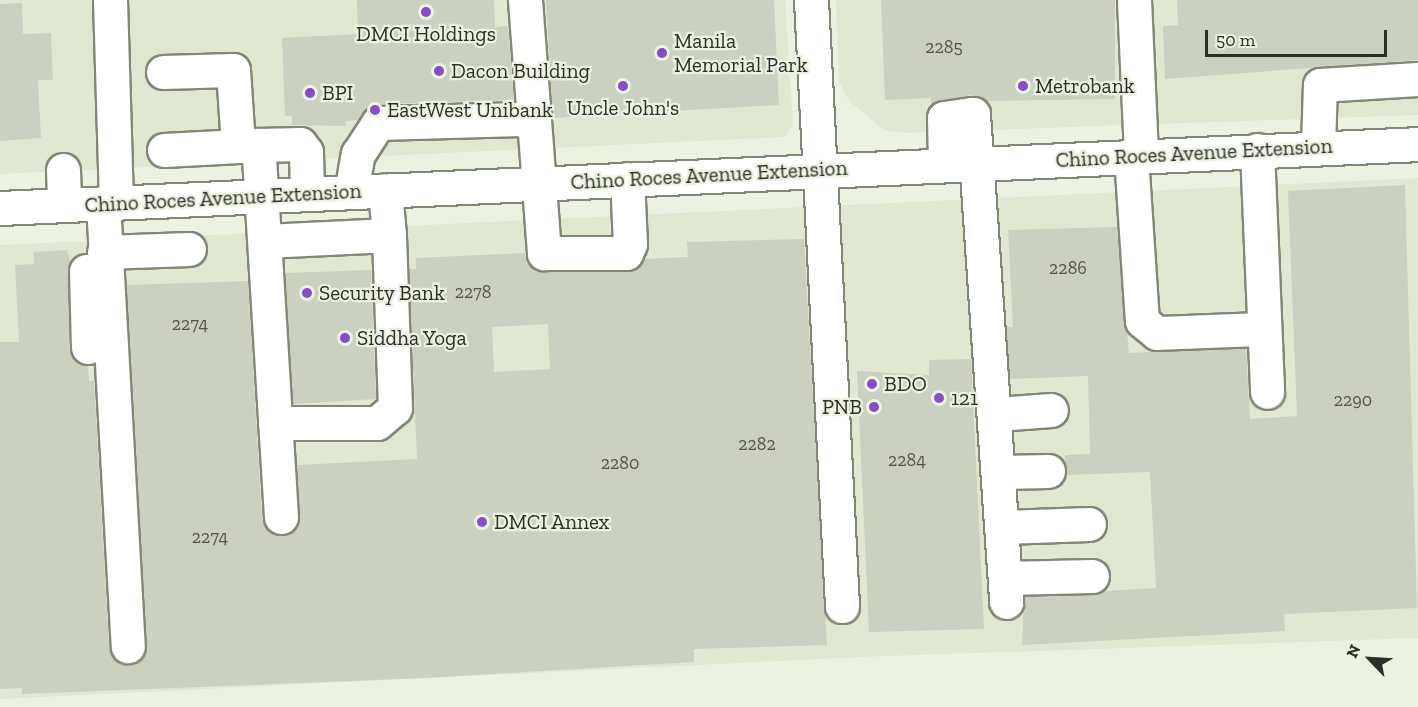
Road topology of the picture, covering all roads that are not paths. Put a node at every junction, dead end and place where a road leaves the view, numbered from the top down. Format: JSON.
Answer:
{"nodes":[{"id":1,"x":110,"y":0,"type":"edge"},
{"id":2,"x":525,"y":0,"type":"edge"},
{"id":3,"x":811,"y":0,"type":"edge"},
{"id":4,"x":1134,"y":0,"type":"edge"},
{"id":5,"x":163,"y":72,"type":"dead end"},
{"id":6,"x":1418,"y":79,"type":"edge"},
{"id":7,"x":534,"y":125,"type":"junction"},
{"id":8,"x":1418,"y":144,"type":"edge"},
{"id":9,"x":248,"y":146,"type":"junction"},
{"id":10,"x":1318,"y":147,"type":"junction"},
{"id":11,"x":164,"y":150,"type":"dead end"},
{"id":12,"x":1257,"y":150,"type":"junction"},
{"id":13,"x":1136,"y":156,"type":"junction"},
{"id":14,"x":979,"y":163,"type":"junction"},
{"id":15,"x":945,"y":164,"type":"junction"},
{"id":16,"x":63,"y":170,"type":"dead end"},
{"id":17,"x":820,"y":170,"type":"junction"},
{"id":18,"x":627,"y":179,"type":"junction"},
{"id":19,"x":537,"y":183,"type":"junction"},
{"id":20,"x":385,"y":190,"type":"junction"},
{"id":21,"x":351,"y":192,"type":"junction"},
{"id":22,"x":307,"y":194,"type":"junction"},
{"id":23,"x":261,"y":196,"type":"junction"},
{"id":24,"x":91,"y":204,"type":"junction"},
{"id":25,"x":0,"y":208,"type":"edge"},
{"id":26,"x":389,"y":235,"type":"junction"},
{"id":27,"x":265,"y":241,"type":"junction"},
{"id":28,"x":189,"y":249,"type":"dead end"},
{"id":29,"x":105,"y":252,"type":"junction"},
{"id":30,"x":1263,"y":329,"type":"junction"},
{"id":31,"x":88,"y":347,"type":"dead end"},
{"id":32,"x":1267,"y":392,"type":"dead end"},
{"id":33,"x":1051,"y":410,"type":"dead end"},
{"id":34,"x":997,"y":414,"type":"junction"},
{"id":35,"x":275,"y":423,"type":"junction"},
{"id":36,"x":1048,"y":471,"type":"dead end"},
{"id":37,"x":1000,"y":472,"type":"junction"},
{"id":38,"x":281,"y":516,"type":"dead end"},
{"id":39,"x":1089,"y":524,"type":"dead end"},
{"id":40,"x":1004,"y":527,"type":"junction"},
{"id":41,"x":1092,"y":576,"type":"dead end"},
{"id":42,"x":842,"y":606,"type":"dead end"},
{"id":43,"x":129,"y":646,"type":"dead end"}],
"edges":[{"from":1,"to":24,"type":"main road"},
{"from":2,"to":7,"type":"main road"},
{"from":3,"to":17,"type":"main road"},
{"from":4,"to":13,"type":"main road"},
{"from":5,"to":9,"type":"main road"},
{"from":6,"to":10,"type":"main road"},
{"from":7,"to":19,"type":"main road"},
{"from":7,"to":21,"type":"main road"},
{"from":8,"to":10,"type":"main road","name":"Chino Roces Avenue Extension"},
{"from":9,"to":11,"type":"main road"},
{"from":9,"to":22,"type":"main road"},
{"from":9,"to":23,"type":"main road"},
{"from":10,"to":12,"type":"main road","name":"Chino Roces Avenue Extension"},
{"from":12,"to":13,"type":"main road","name":"Chino Roces Avenue Extension"},
{"from":12,"to":30,"type":"main road"},
{"from":13,"to":14,"type":"main road","name":"Chino Roces Avenue Extension"},
{"from":13,"to":30,"type":"main road"},
{"from":14,"to":15,"type":"main road","name":"Chino Roces Avenue Extension"},
{"from":14,"to":15,"type":"main road"},
{"from":14,"to":34,"type":"main road"},
{"from":15,"to":17,"type":"main road","name":"Chino Roces Avenue Extension"},
{"from":16,"to":24,"type":"main road"},
{"from":17,"to":18,"type":"main road","name":"Chino Roces Avenue Extension"},
{"from":17,"to":42,"type":"main road"},
{"from":18,"to":19,"type":"main road","name":"Chino Roces Avenue Extension"},
{"from":18,"to":19,"type":"main road"},
{"from":19,"to":20,"type":"main road","name":"Chino Roces Avenue Extension"},
{"from":20,"to":21,"type":"main road","name":"Chino Roces Avenue Extension"},
{"from":20,"to":26,"type":"main road"},
{"from":21,"to":22,"type":"main road","name":"Chino Roces Avenue Extension"},
{"from":22,"to":23,"type":"main road","name":"Chino Roces Avenue Extension"},
{"from":23,"to":24,"type":"main road","name":"Chino Roces Avenue Extension"},
{"from":23,"to":27,"type":"main road"},
{"from":24,"to":25,"type":"main road","name":"Chino Roces Avenue Extension"},
{"from":24,"to":29,"type":"main road"},
{"from":24,"to":31,"type":"main road"},
{"from":26,"to":27,"type":"main road"},
{"from":26,"to":35,"type":"main road"},
{"from":27,"to":35,"type":"main road"},
{"from":28,"to":29,"type":"main road"},
{"from":29,"to":43,"type":"main road"},
{"from":30,"to":32,"type":"main road"},
{"from":33,"to":34,"type":"main road"},
{"from":34,"to":37,"type":"main road"},
{"from":35,"to":38,"type":"main road"},
{"from":36,"to":37,"type":"main road"},
{"from":37,"to":40,"type":"main road"},
{"from":39,"to":40,"type":"main road"},
{"from":40,"to":41,"type":"main road"}]}
